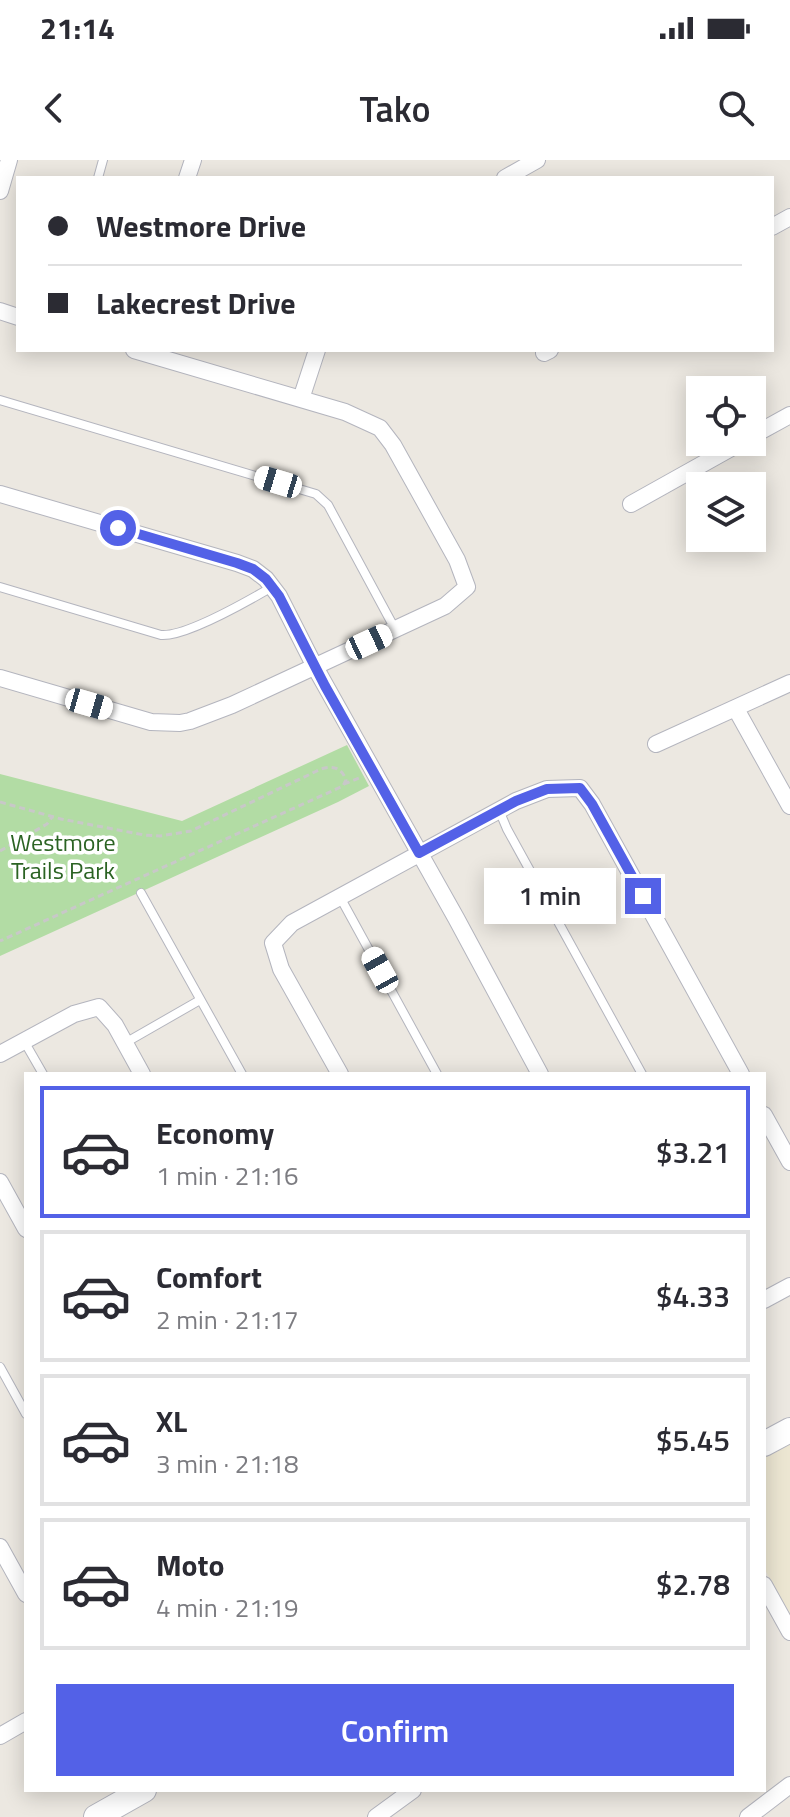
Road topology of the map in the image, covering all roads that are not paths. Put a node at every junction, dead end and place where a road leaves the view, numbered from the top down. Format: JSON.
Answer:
{"nodes":[{"id":1,"x":9,"y":160,"type":"edge"},
{"id":2,"x":537,"y":160,"type":"edge"},
{"id":3,"x":509,"y":176,"type":"edge"},
{"id":4,"x":0,"y":191,"type":"edge"},
{"id":5,"x":143,"y":352,"type":"edge"},
{"id":6,"x":316,"y":352,"type":"edge"},
{"id":7,"x":301,"y":399,"type":"junction"},
{"id":8,"x":0,"y":400,"type":"edge"},
{"id":9,"x":790,"y":415,"type":"edge"},
{"id":10,"x":766,"y":428,"type":"edge"},
{"id":11,"x":717,"y":456,"type":"edge"},
{"id":12,"x":0,"y":494,"type":"edge"},
{"id":13,"x":631,"y":504,"type":"dead end"},
{"id":14,"x":0,"y":587,"type":"edge"},
{"id":15,"x":273,"y":587,"type":"junction"},
{"id":16,"x":396,"y":629,"type":"junction"},
{"id":17,"x":315,"y":667,"type":"junction"},
{"id":18,"x":0,"y":678,"type":"edge"},
{"id":19,"x":790,"y":683,"type":"edge"},
{"id":20,"x":736,"y":709,"type":"junction"},
{"id":21,"x":656,"y":744,"type":"dead end"},
{"id":22,"x":790,"y":806,"type":"edge"},
{"id":23,"x":499,"y":810,"type":"junction"},
{"id":24,"x":419,"y":853,"type":"junction"},
{"id":25,"x":141,"y":893,"type":"dead end"},
{"id":26,"x":340,"y":897,"type":"junction"},
{"id":27,"x":200,"y":1000,"type":"junction"},
{"id":28,"x":24,"y":1041,"type":"junction"},
{"id":29,"x":125,"y":1043,"type":"junction"},
{"id":30,"x":0,"y":1054,"type":"edge"},
{"id":31,"x":42,"y":1072,"type":"edge"},
{"id":32,"x":141,"y":1072,"type":"edge"},
{"id":33,"x":241,"y":1072,"type":"edge"},
{"id":34,"x":339,"y":1072,"type":"edge"},
{"id":35,"x":436,"y":1072,"type":"edge"},
{"id":36,"x":539,"y":1072,"type":"edge"},
{"id":37,"x":641,"y":1072,"type":"edge"},
{"id":38,"x":740,"y":1072,"type":"edge"},
{"id":39,"x":766,"y":1119,"type":"edge"},
{"id":40,"x":790,"y":1162,"type":"edge"},
{"id":41,"x":0,"y":1182,"type":"edge"},
{"id":42,"x":24,"y":1225,"type":"edge"},
{"id":43,"x":790,"y":1286,"type":"edge"},
{"id":44,"x":766,"y":1298,"type":"edge"},
{"id":45,"x":0,"y":1367,"type":"edge"},
{"id":46,"x":24,"y":1410,"type":"edge"},
{"id":47,"x":0,"y":1547,"type":"edge"},
{"id":48,"x":766,"y":1589,"type":"edge"},
{"id":49,"x":24,"y":1590,"type":"edge"},
{"id":50,"x":790,"y":1632,"type":"edge"},
{"id":51,"x":24,"y":1722,"type":"edge"},
{"id":52,"x":2,"y":1731,"type":"edge"},
{"id":53,"x":790,"y":1785,"type":"edge"},
{"id":54,"x":140,"y":1792,"type":"edge"},
{"id":55,"x":410,"y":1792,"type":"edge"},
{"id":56,"x":96,"y":1817,"type":"edge"},
{"id":57,"x":376,"y":1817,"type":"edge"},
{"id":58,"x":748,"y":1817,"type":"edge"}],
"edges":[{"from":1,"to":4,"type":"street"},
{"from":2,"to":3,"type":"street"},
{"from":5,"to":7,"type":"street"},
{"from":6,"to":7,"type":"street"},
{"from":7,"to":16,"type":"street"},
{"from":8,"to":16,"type":"lane"},
{"from":9,"to":10,"type":"street"},
{"from":11,"to":13,"type":"street"},
{"from":12,"to":15,"type":"street"},
{"from":14,"to":15,"type":"lane"},
{"from":15,"to":17,"type":"street"},
{"from":16,"to":17,"type":"street"},
{"from":17,"to":18,"type":"street"},
{"from":17,"to":24,"type":"street"},
{"from":19,"to":20,"type":"street"},
{"from":20,"to":21,"type":"street"},
{"from":20,"to":22,"type":"street"},
{"from":23,"to":24,"type":"street"},
{"from":23,"to":37,"type":"lane"},
{"from":23,"to":38,"type":"street"},
{"from":24,"to":26,"type":"street"},
{"from":24,"to":36,"type":"street"},
{"from":25,"to":27,"type":"lane"},
{"from":26,"to":34,"type":"street"},
{"from":26,"to":35,"type":"lane"},
{"from":27,"to":29,"type":"lane"},
{"from":27,"to":33,"type":"lane"},
{"from":28,"to":29,"type":"street"},
{"from":28,"to":30,"type":"street"},
{"from":28,"to":31,"type":"lane"},
{"from":29,"to":32,"type":"street"},
{"from":39,"to":40,"type":"street"},
{"from":41,"to":42,"type":"street"},
{"from":43,"to":44,"type":"street"},
{"from":45,"to":46,"type":"lane"},
{"from":47,"to":49,"type":"street"},
{"from":48,"to":50,"type":"street"},
{"from":51,"to":52,"type":"street"},
{"from":53,"to":58,"type":"street"},
{"from":54,"to":56,"type":"street"},
{"from":55,"to":57,"type":"street"}]}
